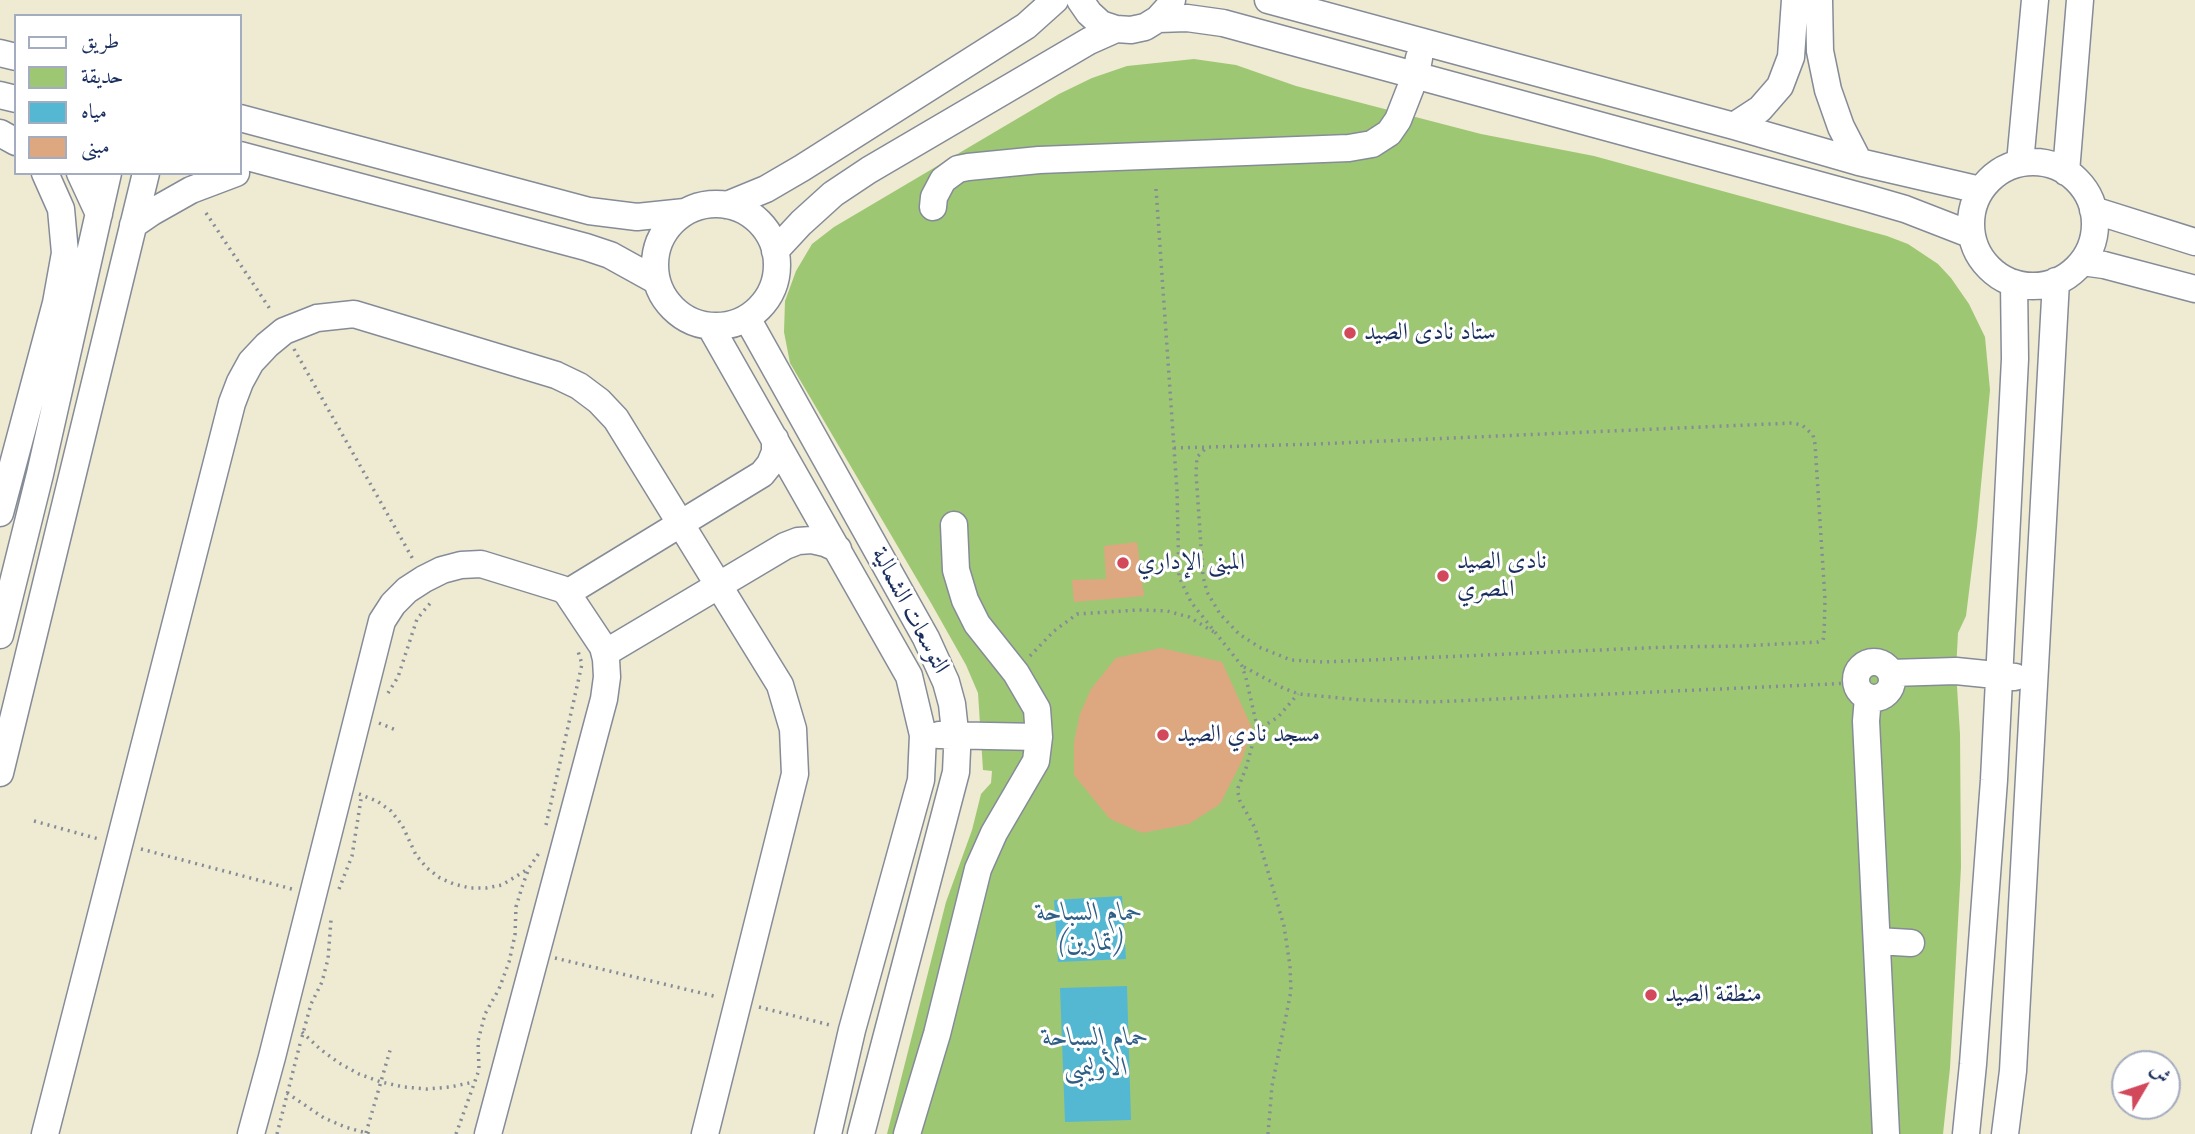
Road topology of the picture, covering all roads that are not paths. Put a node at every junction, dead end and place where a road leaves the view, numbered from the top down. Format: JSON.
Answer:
{"nodes":[{"id":1,"x":1055,"y":0,"type":"edge"},
{"id":2,"x":1080,"y":0,"type":"edge"},
{"id":3,"x":1268,"y":0,"type":"edge"},
{"id":4,"x":1795,"y":0,"type":"edge"},
{"id":5,"x":1819,"y":0,"type":"edge"},
{"id":6,"x":2035,"y":0,"type":"edge"},
{"id":7,"x":2080,"y":0,"type":"edge"},
{"id":8,"x":1165,"y":10,"type":"edge"},
{"id":9,"x":1116,"y":29,"type":"junction"},
{"id":10,"x":1422,"y":43,"type":"junction"},
{"id":11,"x":1416,"y":74,"type":"junction"},
{"id":12,"x":242,"y":119,"type":"edge"},
{"id":13,"x":1734,"y":126,"type":"junction"},
{"id":14,"x":242,"y":156,"type":"edge"},
{"id":15,"x":1859,"y":162,"type":"junction"},
{"id":16,"x":2020,"y":163,"type":"junction"},
{"id":17,"x":278,"y":165,"type":"junction"},
{"id":18,"x":242,"y":172,"type":"edge"},
{"id":19,"x":2066,"y":172,"type":"junction"},
{"id":20,"x":46,"y":175,"type":"edge"},
{"id":21,"x":81,"y":175,"type":"edge"},
{"id":22,"x":107,"y":175,"type":"edge"},
{"id":23,"x":146,"y":175,"type":"edge"},
{"id":24,"x":232,"y":175,"type":"edge"},
{"id":25,"x":1980,"y":190,"type":"junction"},
{"id":26,"x":727,"y":205,"type":"junction"},
{"id":27,"x":933,"y":207,"type":"dead end"},
{"id":28,"x":2093,"y":211,"type":"junction"},
{"id":29,"x":685,"y":212,"type":"junction"},
{"id":30,"x":99,"y":214,"type":"junction"},
{"id":31,"x":133,"y":225,"type":"junction"},
{"id":32,"x":1972,"y":235,"type":"junction"},
{"id":33,"x":2195,"y":242,"type":"edge"},
{"id":34,"x":775,"y":251,"type":"junction"},
{"id":35,"x":2082,"y":262,"type":"junction"},
{"id":36,"x":657,"y":281,"type":"junction"},
{"id":37,"x":2056,"y":282,"type":"junction"},
{"id":38,"x":2014,"y":283,"type":"junction"},
{"id":39,"x":2195,"y":289,"type":"edge"},
{"id":40,"x":747,"y":318,"type":"junction"},
{"id":41,"x":710,"y":326,"type":"junction"},
{"id":42,"x":775,"y":439,"type":"junction"},
{"id":43,"x":6,"y":466,"type":"edge"},
{"id":44,"x":0,"y":513,"type":"edge"},
{"id":45,"x":681,"y":522,"type":"junction"},
{"id":46,"x":954,"y":525,"type":"dead end"},
{"id":47,"x":838,"y":549,"type":"junction"},
{"id":48,"x":719,"y":584,"type":"junction"},
{"id":49,"x":567,"y":593,"type":"junction"},
{"id":50,"x":0,"y":635,"type":"edge"},
{"id":51,"x":605,"y":653,"type":"junction"},
{"id":52,"x":1999,"y":677,"type":"junction"},
{"id":53,"x":2034,"y":678,"type":"junction"},
{"id":54,"x":923,"y":735,"type":"junction"},
{"id":55,"x":956,"y":735,"type":"junction"},
{"id":56,"x":1039,"y":737,"type":"junction"},
{"id":57,"x":0,"y":773,"type":"edge"},
{"id":58,"x":1877,"y":941,"type":"junction"},
{"id":59,"x":1911,"y":943,"type":"dead end"},
{"id":60,"x":44,"y":1134,"type":"edge"},
{"id":61,"x":251,"y":1134,"type":"edge"},
{"id":62,"x":488,"y":1134,"type":"edge"},
{"id":63,"x":705,"y":1134,"type":"edge"},
{"id":64,"x":828,"y":1134,"type":"edge"},
{"id":65,"x":861,"y":1134,"type":"edge"},
{"id":66,"x":907,"y":1134,"type":"edge"},
{"id":67,"x":1886,"y":1134,"type":"edge"},
{"id":68,"x":1966,"y":1134,"type":"edge"},
{"id":69,"x":2005,"y":1134,"type":"edge"}],
"edges":[{"from":1,"to":26,"type":"street"},
{"from":2,"to":9,"type":"street"},
{"from":3,"to":10,"type":"street"},
{"from":4,"to":13,"type":"street"},
{"from":5,"to":15,"type":"street"},
{"from":6,"to":16,"type":"street"},
{"from":7,"to":19,"type":"street"},
{"from":8,"to":9,"type":"street"},
{"from":8,"to":11,"type":"street"},
{"from":9,"to":34,"type":"street"},
{"from":10,"to":11,"type":"street"},
{"from":10,"to":13,"type":"street"},
{"from":11,"to":27,"type":"street"},
{"from":11,"to":32,"type":"street"},
{"from":12,"to":29,"type":"street"},
{"from":13,"to":15,"type":"street"},
{"from":14,"to":17,"type":"street"},
{"from":15,"to":25,"type":"street"},
{"from":16,"to":19,"type":"street"},
{"from":16,"to":25,"type":"street"},
{"from":17,"to":18,"type":"street"},
{"from":17,"to":36,"type":"street"},
{"from":19,"to":28,"type":"street"},
{"from":20,"to":43,"type":"street"},
{"from":21,"to":30,"type":"street"},
{"from":22,"to":30,"type":"street"},
{"from":23,"to":31,"type":"street"},
{"from":24,"to":31,"type":"street"},
{"from":25,"to":32,"type":"street"},
{"from":26,"to":29,"type":"street"},
{"from":26,"to":34,"type":"street"},
{"from":28,"to":33,"type":"street"},
{"from":28,"to":35,"type":"street"},
{"from":29,"to":36,"type":"street"},
{"from":30,"to":50,"type":"street"},
{"from":31,"to":57,"type":"street"},
{"from":32,"to":38,"type":"street"},
{"from":34,"to":40,"type":"street"},
{"from":35,"to":37,"type":"street"},
{"from":35,"to":39,"type":"street"},
{"from":36,"to":41,"type":"street"},
{"from":37,"to":38,"type":"street"},
{"from":37,"to":53,"type":"street"},
{"from":38,"to":52,"type":"street"},
{"from":40,"to":41,"type":"street"},
{"from":40,"to":55,"type":"street","name":"التوسعات الشمالية"},
{"from":41,"to":42,"type":"street"},
{"from":42,"to":45,"type":"street"},
{"from":42,"to":47,"type":"street"},
{"from":43,"to":44,"type":"street"},
{"from":45,"to":48,"type":"street"},
{"from":45,"to":49,"type":"street"},
{"from":45,"to":60,"type":"street"},
{"from":46,"to":56,"type":"street"},
{"from":47,"to":48,"type":"street"},
{"from":47,"to":54,"type":"street"},
{"from":48,"to":51,"type":"street"},
{"from":48,"to":63,"type":"street"},
{"from":49,"to":51,"type":"street"},
{"from":49,"to":61,"type":"street"},
{"from":51,"to":62,"type":"street"},
{"from":52,"to":53,"type":"street"},
{"from":52,"to":58,"type":"street"},
{"from":52,"to":68,"type":"street"},
{"from":53,"to":69,"type":"street"},
{"from":54,"to":55,"type":"street"},
{"from":54,"to":64,"type":"street"},
{"from":55,"to":56,"type":"street"},
{"from":55,"to":65,"type":"street","name":"التوسعات الشمالية"},
{"from":56,"to":66,"type":"street"},
{"from":58,"to":59,"type":"street"},
{"from":58,"to":67,"type":"street"}]}
